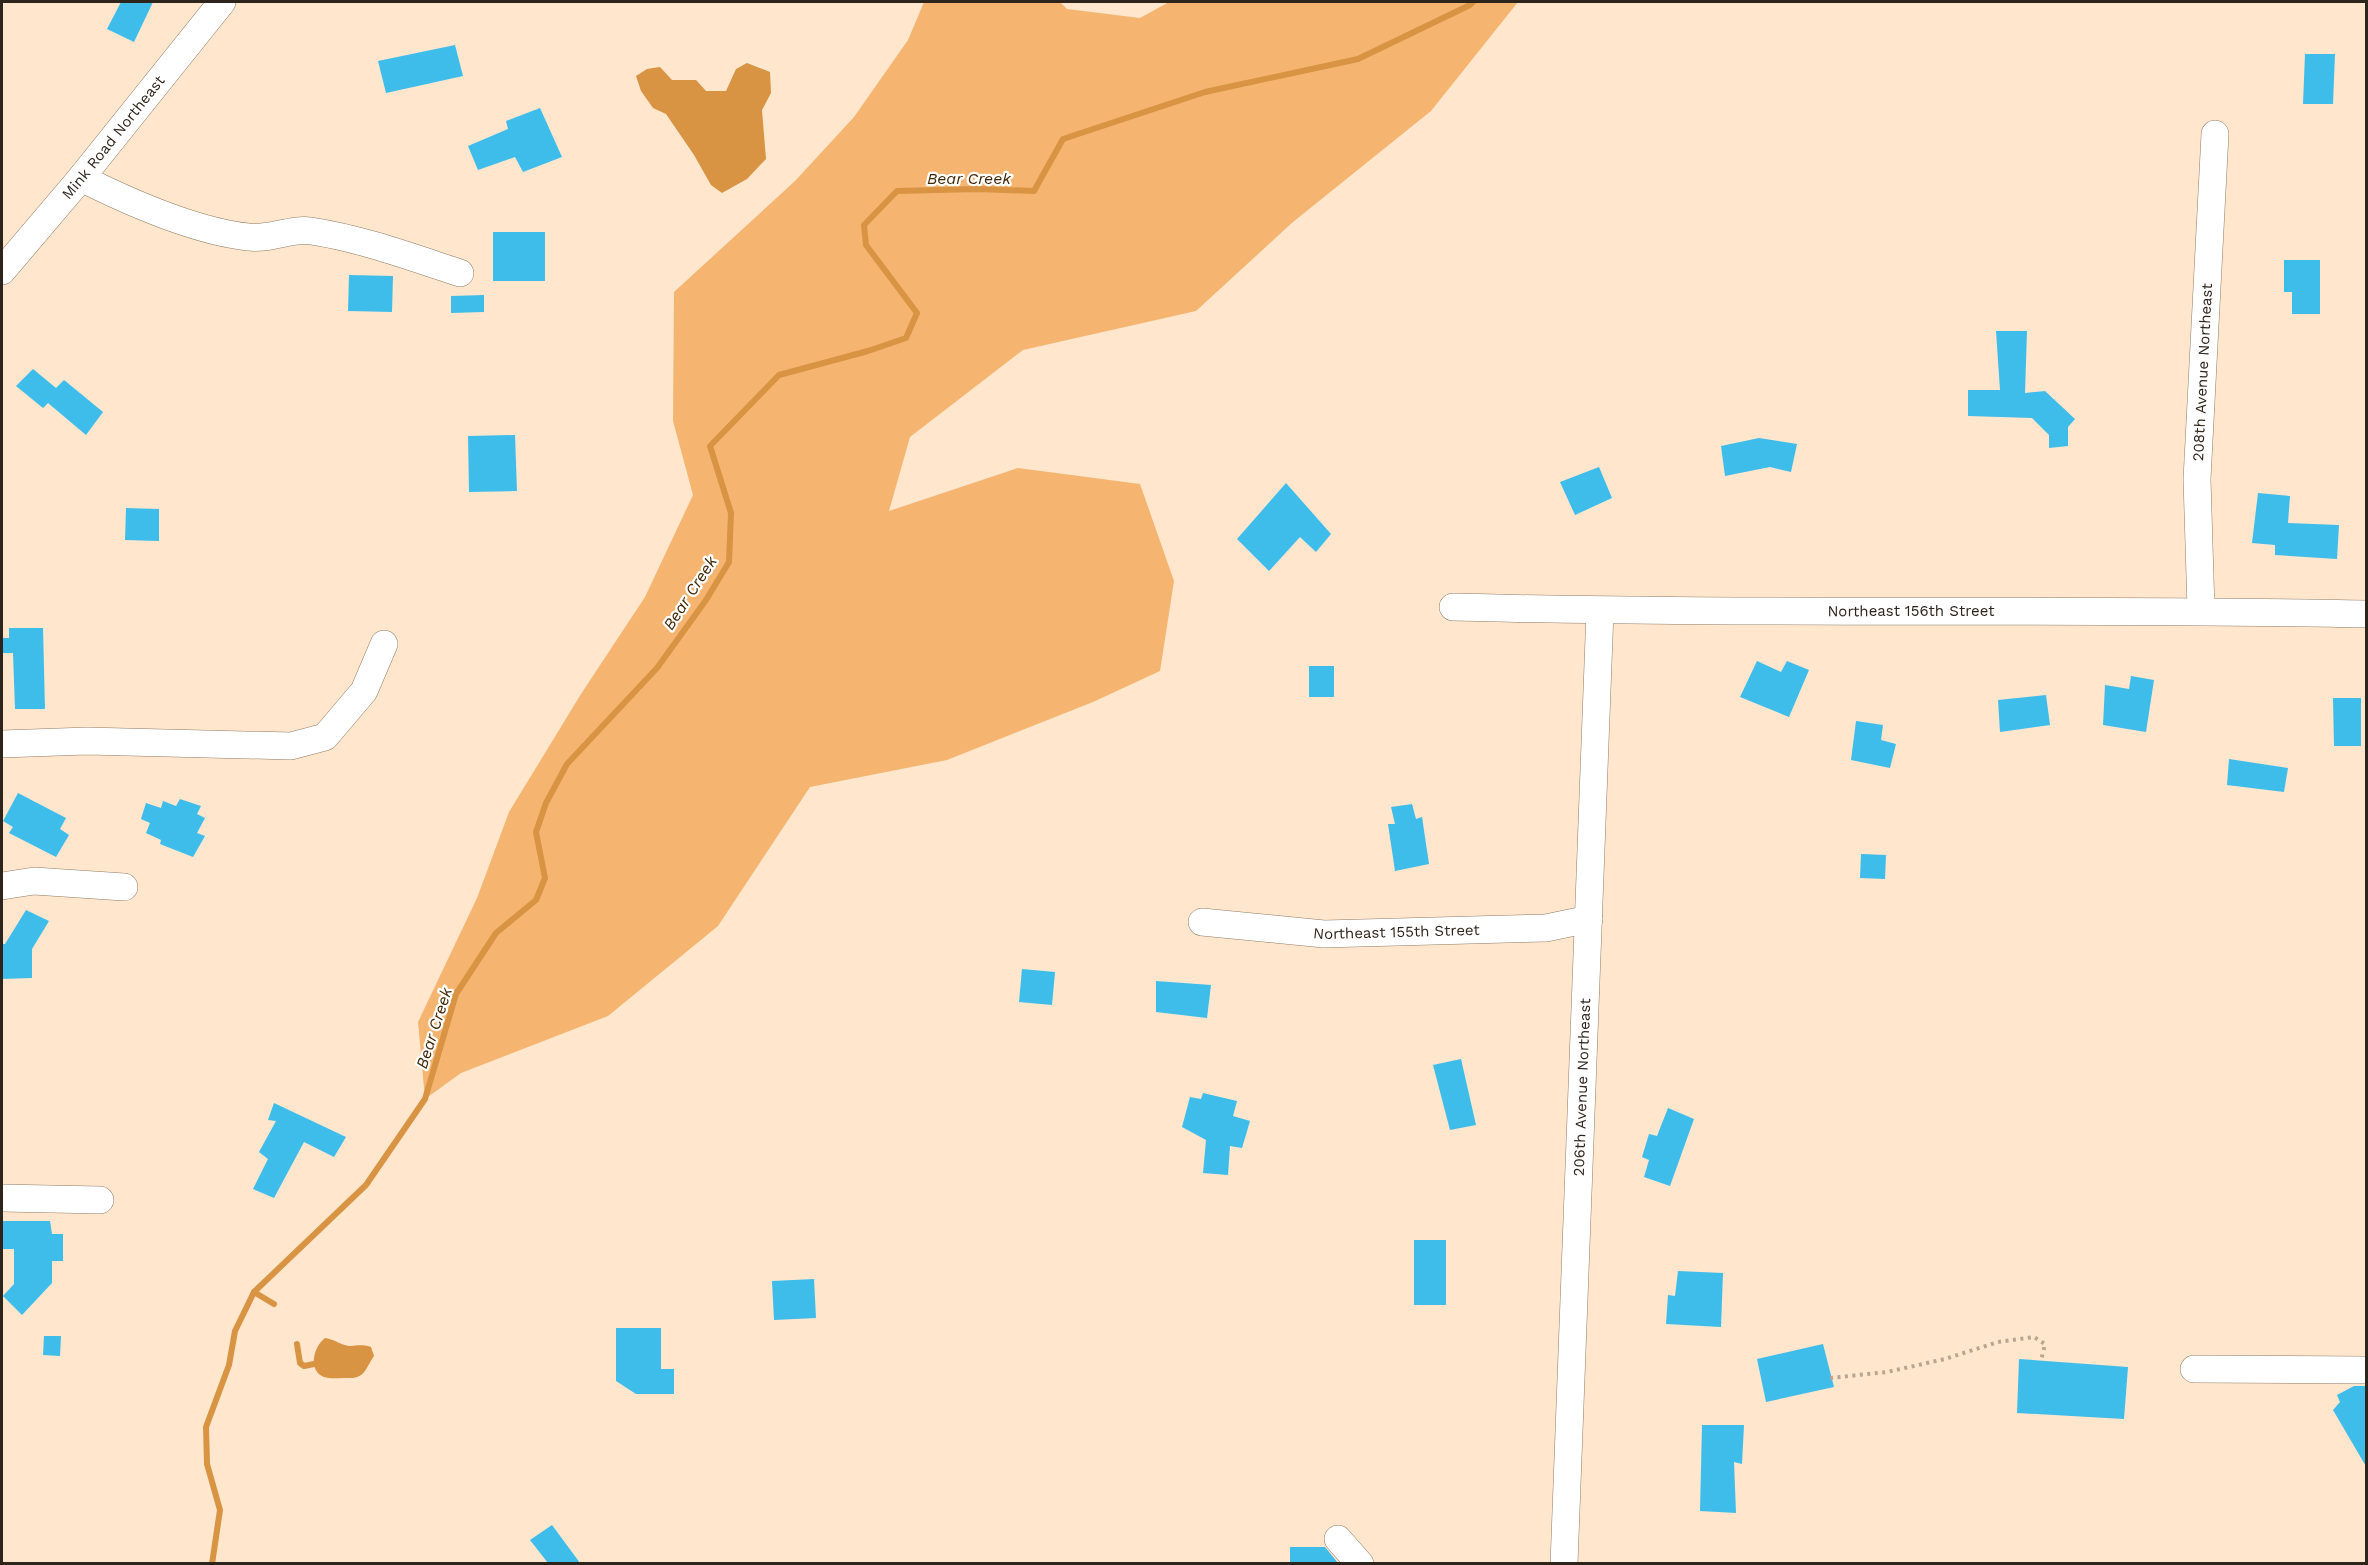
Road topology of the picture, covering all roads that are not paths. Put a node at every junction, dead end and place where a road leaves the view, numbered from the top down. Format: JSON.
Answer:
{"nodes":[{"id":1,"x":222,"y":2,"type":"edge"},
{"id":2,"x":2215,"y":134,"type":"dead end"},
{"id":3,"x":81,"y":178,"type":"junction"},
{"id":4,"x":2,"y":271,"type":"edge"},
{"id":5,"x":460,"y":273,"type":"dead end"},
{"id":6,"x":1453,"y":607,"type":"dead end"},
{"id":7,"x":2201,"y":610,"type":"junction"},
{"id":8,"x":1600,"y":611,"type":"junction"},
{"id":9,"x":2367,"y":614,"type":"edge"},
{"id":10,"x":384,"y":644,"type":"dead end"},
{"id":11,"x":2,"y":744,"type":"edge"},
{"id":12,"x":2,"y":886,"type":"edge"},
{"id":13,"x":124,"y":887,"type":"dead end"},
{"id":14,"x":1589,"y":918,"type":"junction"},
{"id":15,"x":1202,"y":922,"type":"dead end"},
{"id":16,"x":2,"y":1198,"type":"edge"},
{"id":17,"x":100,"y":1200,"type":"dead end"},
{"id":18,"x":2194,"y":1369,"type":"dead end"},
{"id":19,"x":2367,"y":1370,"type":"edge"},
{"id":20,"x":1338,"y":1539,"type":"dead end"},
{"id":21,"x":1360,"y":1563,"type":"edge"},
{"id":22,"x":1564,"y":1563,"type":"edge"}],
"edges":[{"from":1,"to":3,"type":"street","name":"Mink Road Northeast"},
{"from":2,"to":7,"type":"street","name":"208th Avenue Northeast"},
{"from":3,"to":4,"type":"street","name":"Mink Road Northeast"},
{"from":3,"to":5,"type":"street"},
{"from":6,"to":8,"type":"street","name":"Northeast 156th Street"},
{"from":7,"to":8,"type":"street","name":"Northeast 156th Street"},
{"from":7,"to":9,"type":"street","name":"Northeast 156th Street"},
{"from":8,"to":14,"type":"street","name":"206th Avenue Northeast"},
{"from":10,"to":11,"type":"street"},
{"from":12,"to":13,"type":"street"},
{"from":14,"to":15,"type":"street","name":"Northeast 155th Street"},
{"from":14,"to":22,"type":"street","name":"206th Avenue Northeast"},
{"from":16,"to":17,"type":"street"},
{"from":18,"to":19,"type":"street"},
{"from":20,"to":21,"type":"street"}]}
